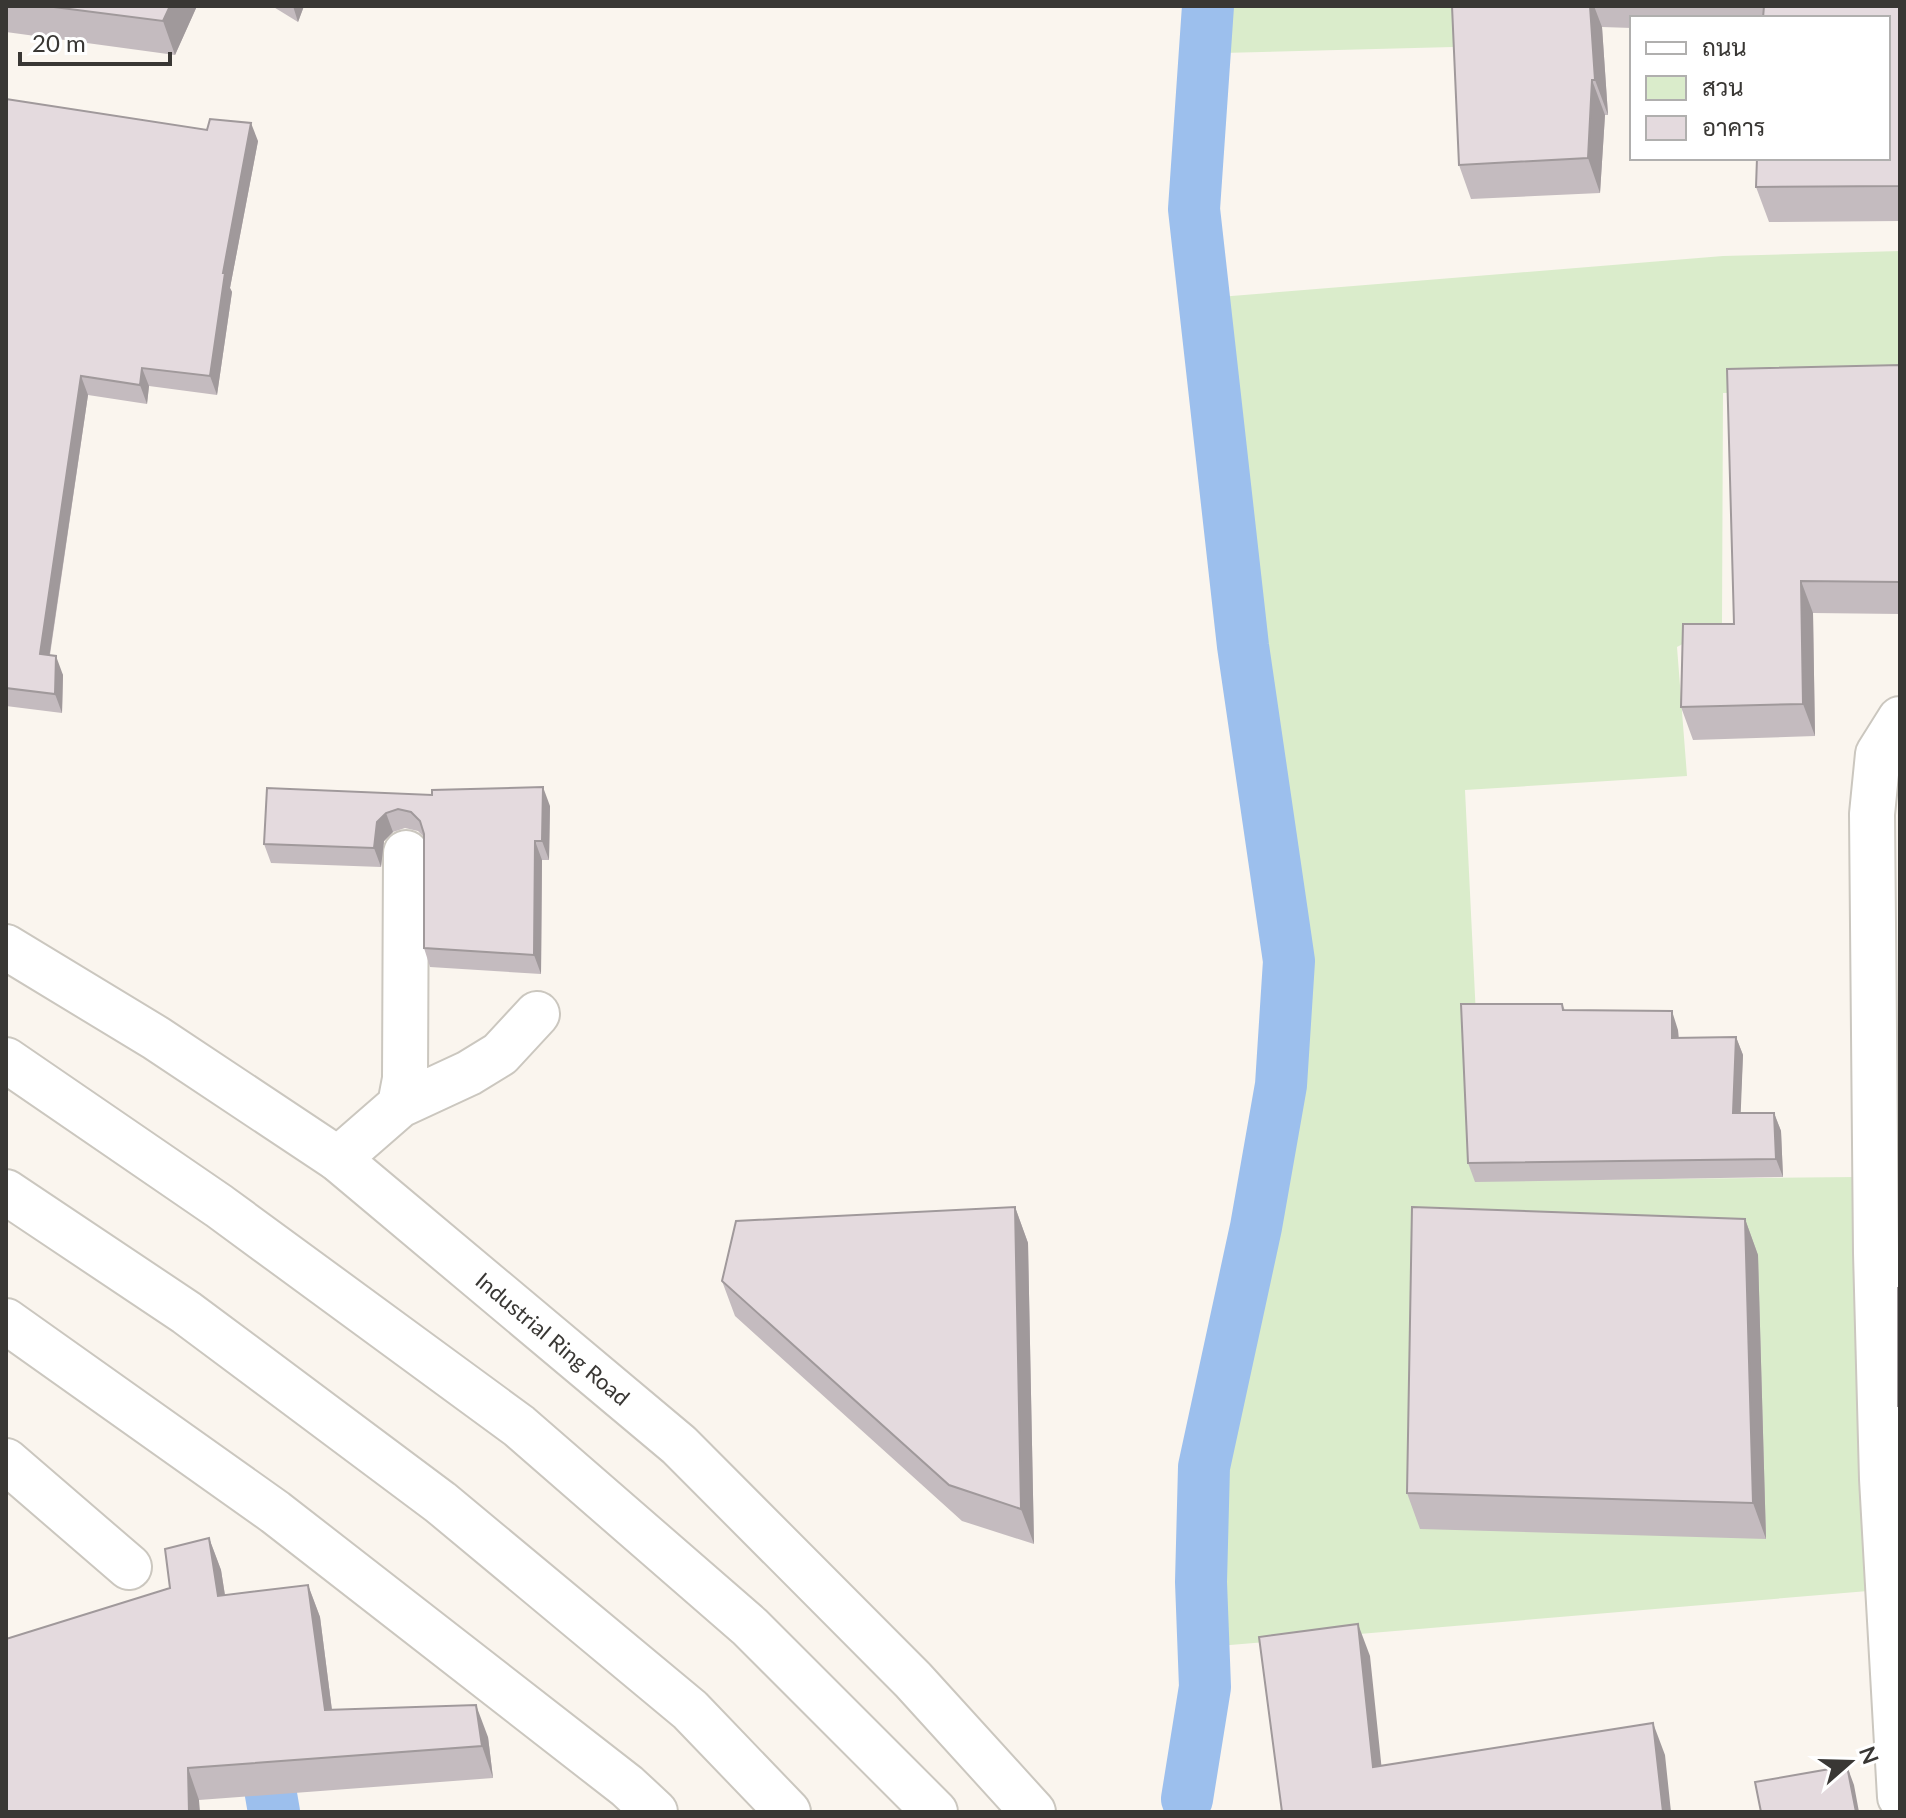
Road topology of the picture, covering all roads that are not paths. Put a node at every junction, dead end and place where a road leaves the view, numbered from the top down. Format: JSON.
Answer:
{"nodes":[{"id":1,"x":1900,"y":719,"type":"edge"},
{"id":2,"x":406,"y":853,"type":"dead end"},
{"id":3,"x":6,"y":947,"type":"edge"},
{"id":4,"x":1887,"y":959,"type":"edge"},
{"id":5,"x":537,"y":1014,"type":"dead end"},
{"id":6,"x":6,"y":1060,"type":"edge"},
{"id":7,"x":400,"y":1105,"type":"junction"},
{"id":8,"x":338,"y":1159,"type":"junction"},
{"id":9,"x":6,"y":1192,"type":"edge"},
{"id":10,"x":6,"y":1321,"type":"edge"},
{"id":11,"x":6,"y":1461,"type":"edge"},
{"id":12,"x":129,"y":1567,"type":"dead end"},
{"id":13,"x":1900,"y":1797,"type":"edge"},
{"id":14,"x":655,"y":1812,"type":"edge"},
{"id":15,"x":788,"y":1812,"type":"edge"},
{"id":16,"x":935,"y":1812,"type":"edge"},
{"id":17,"x":1033,"y":1812,"type":"edge"}],
"edges":[{"from":1,"to":4,"type":"main road"},
{"from":2,"to":7,"type":"main road"},
{"from":3,"to":8,"type":"main road","name":"Industrial Ring Road"},
{"from":4,"to":13,"type":"main road"},
{"from":5,"to":7,"type":"main road"},
{"from":6,"to":16,"type":"main road"},
{"from":7,"to":8,"type":"main road"},
{"from":8,"to":17,"type":"main road","name":"Industrial Ring Road"},
{"from":9,"to":15,"type":"main road"},
{"from":10,"to":14,"type":"main road"},
{"from":11,"to":12,"type":"main road"}]}
